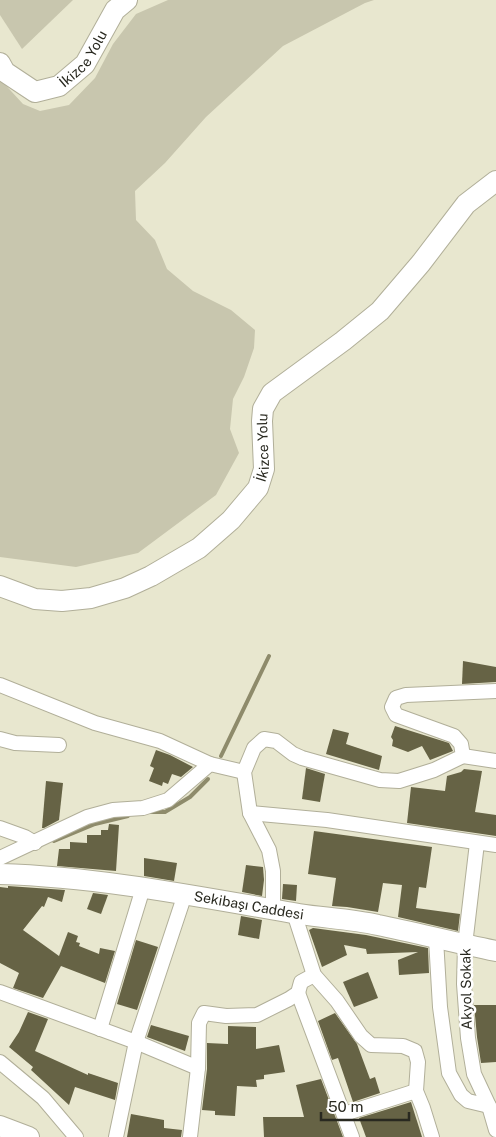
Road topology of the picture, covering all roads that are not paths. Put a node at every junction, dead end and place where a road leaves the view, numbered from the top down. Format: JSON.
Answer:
{"nodes":[{"id":1,"x":128,"y":0,"type":"edge"},
{"id":2,"x":0,"y":64,"type":"edge"},
{"id":3,"x":496,"y":181,"type":"edge"},
{"id":4,"x":0,"y":586,"type":"edge"},
{"id":5,"x":0,"y":685,"type":"edge"},
{"id":6,"x":496,"y":691,"type":"edge"},
{"id":7,"x":0,"y":739,"type":"edge"},
{"id":8,"x":59,"y":746,"type":"dead end"},
{"id":9,"x":463,"y":756,"type":"junction"},
{"id":10,"x":496,"y":760,"type":"edge"},
{"id":11,"x":210,"y":764,"type":"junction"},
{"id":12,"x":244,"y":772,"type":"junction"},
{"id":13,"x":250,"y":812,"type":"junction"},
{"id":14,"x":0,"y":828,"type":"edge"},
{"id":15,"x":35,"y":843,"type":"junction"},
{"id":16,"x":477,"y":843,"type":"junction"},
{"id":17,"x":496,"y":845,"type":"edge"},
{"id":18,"x":0,"y":858,"type":"edge"},
{"id":19,"x":0,"y":874,"type":"edge"},
{"id":20,"x":143,"y":888,"type":"junction"},
{"id":21,"x":185,"y":894,"type":"junction"},
{"id":22,"x":273,"y":908,"type":"junction"},
{"id":23,"x":294,"y":913,"type":"junction"},
{"id":24,"x":436,"y":938,"type":"junction"},
{"id":25,"x":465,"y":945,"type":"junction"},
{"id":26,"x":496,"y":951,"type":"edge"},
{"id":27,"x":314,"y":975,"type":"junction"},
{"id":28,"x":0,"y":992,"type":"edge"},
{"id":29,"x":298,"y":993,"type":"junction"},
{"id":30,"x":100,"y":1029,"type":"junction"},
{"id":31,"x":136,"y":1042,"type":"junction"},
{"id":32,"x":0,"y":1062,"type":"edge"},
{"id":33,"x":198,"y":1068,"type":"junction"},
{"id":34,"x":416,"y":1091,"type":"junction"},
{"id":35,"x":489,"y":1106,"type":"junction"},
{"id":36,"x":344,"y":1114,"type":"junction"},
{"id":37,"x":0,"y":1126,"type":"edge"},
{"id":38,"x":496,"y":1130,"type":"edge"},
{"id":39,"x":29,"y":1137,"type":"edge"},
{"id":40,"x":76,"y":1137,"type":"edge"},
{"id":41,"x":116,"y":1137,"type":"edge"},
{"id":42,"x":190,"y":1137,"type":"edge"},
{"id":43,"x":352,"y":1137,"type":"edge"},
{"id":44,"x":432,"y":1137,"type":"edge"}],
"edges":[{"from":1,"to":2,"type":"street","name":"İkizce Yolu"},
{"from":3,"to":4,"type":"street","name":"İkizce Yolu"},
{"from":5,"to":11,"type":"street"},
{"from":6,"to":9,"type":"street"},
{"from":7,"to":8,"type":"street"},
{"from":9,"to":10,"type":"street"},
{"from":9,"to":12,"type":"street"},
{"from":11,"to":12,"type":"street"},
{"from":11,"to":15,"type":"street"},
{"from":12,"to":13,"type":"street"},
{"from":13,"to":16,"type":"street"},
{"from":13,"to":22,"type":"street"},
{"from":14,"to":15,"type":"street"},
{"from":15,"to":18,"type":"street"},
{"from":16,"to":17,"type":"street"},
{"from":16,"to":25,"type":"street","name":"Akyol Sokak"},
{"from":19,"to":20,"type":"street","name":"Sekibaşı Caddesi"},
{"from":20,"to":21,"type":"street","name":"Sekibaşı Caddesi"},
{"from":20,"to":30,"type":"street"},
{"from":21,"to":22,"type":"street","name":"Sekibaşı Caddesi"},
{"from":21,"to":31,"type":"street"},
{"from":22,"to":23,"type":"street","name":"Sekibaşı Caddesi"},
{"from":23,"to":24,"type":"street","name":"Sekibaşı Caddesi"},
{"from":23,"to":27,"type":"street"},
{"from":24,"to":25,"type":"street","name":"Sekibaşı Caddesi"},
{"from":24,"to":35,"type":"street"},
{"from":25,"to":26,"type":"street","name":"Sekibaşı Caddesi"},
{"from":25,"to":35,"type":"street","name":"Akyol Sokak"},
{"from":27,"to":29,"type":"street"},
{"from":27,"to":34,"type":"street"},
{"from":28,"to":30,"type":"street"},
{"from":29,"to":33,"type":"street"},
{"from":29,"to":36,"type":"street"},
{"from":30,"to":31,"type":"street"},
{"from":31,"to":33,"type":"street"},
{"from":31,"to":41,"type":"street"},
{"from":32,"to":40,"type":"street"},
{"from":33,"to":42,"type":"street"},
{"from":34,"to":36,"type":"street"},
{"from":34,"to":44,"type":"street"},
{"from":35,"to":38,"type":"street","name":"Akyol Sokak"},
{"from":36,"to":43,"type":"street"},
{"from":37,"to":39,"type":"street"}]}
